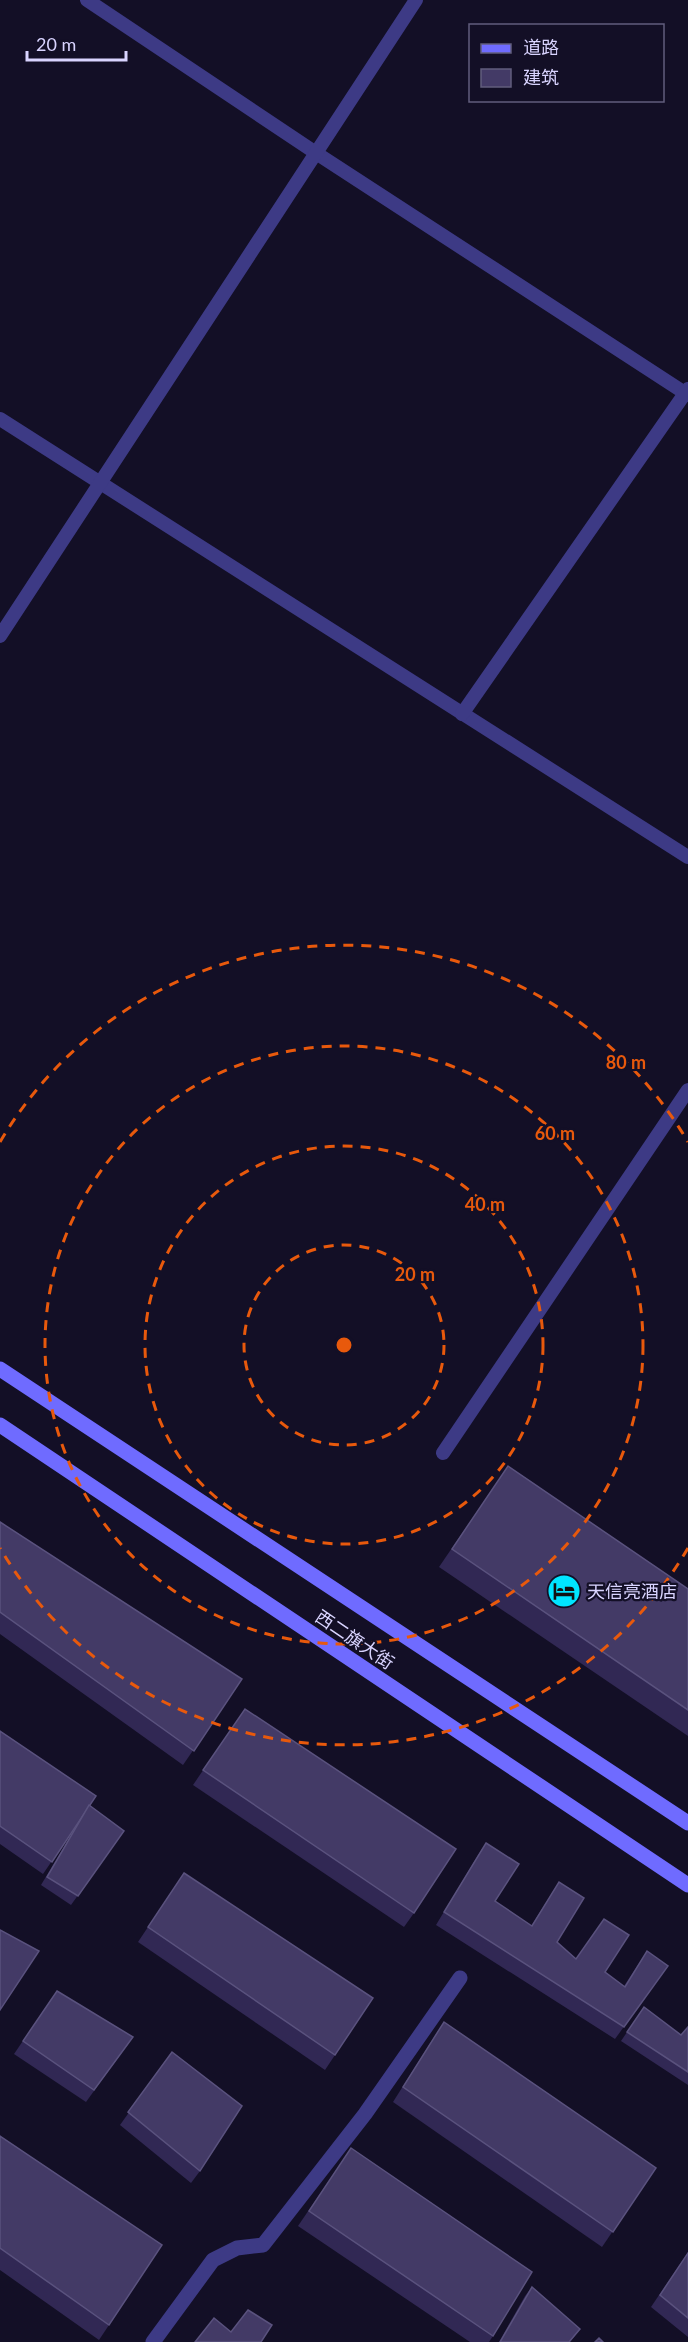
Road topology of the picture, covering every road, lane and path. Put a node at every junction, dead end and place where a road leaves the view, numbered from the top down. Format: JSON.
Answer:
{"nodes":[{"id":1,"x":87,"y":0,"type":"edge"},
{"id":2,"x":416,"y":0,"type":"edge"},
{"id":3,"x":316,"y":153,"type":"junction"},
{"id":4,"x":687,"y":392,"type":"edge"},
{"id":5,"x":0,"y":419,"type":"edge"},
{"id":6,"x":100,"y":483,"type":"junction"},
{"id":7,"x":0,"y":636,"type":"edge"},
{"id":8,"x":462,"y":714,"type":"junction"},
{"id":9,"x":688,"y":857,"type":"edge"},
{"id":10,"x":688,"y":1090,"type":"edge"},
{"id":11,"x":0,"y":1369,"type":"edge"},
{"id":12,"x":0,"y":1425,"type":"edge"},
{"id":13,"x":443,"y":1453,"type":"dead end"},
{"id":14,"x":688,"y":1823,"type":"edge"},
{"id":15,"x":688,"y":1885,"type":"edge"},
{"id":16,"x":460,"y":1978,"type":"dead end"},
{"id":17,"x":153,"y":2342,"type":"edge"}],
"edges":[{"from":1,"to":3,"type":"lane"},
{"from":2,"to":3,"type":"lane"},
{"from":3,"to":4,"type":"lane"},
{"from":3,"to":6,"type":"lane"},
{"from":4,"to":8,"type":"lane"},
{"from":5,"to":6,"type":"lane"},
{"from":6,"to":7,"type":"lane"},
{"from":6,"to":8,"type":"lane"},
{"from":8,"to":9,"type":"lane"},
{"from":10,"to":13,"type":"lane"},
{"from":11,"to":14,"type":"main road","name":"西二旗大街"},
{"from":12,"to":15,"type":"main road","name":"西二旗大街"},
{"from":16,"to":17,"type":"street"}]}
